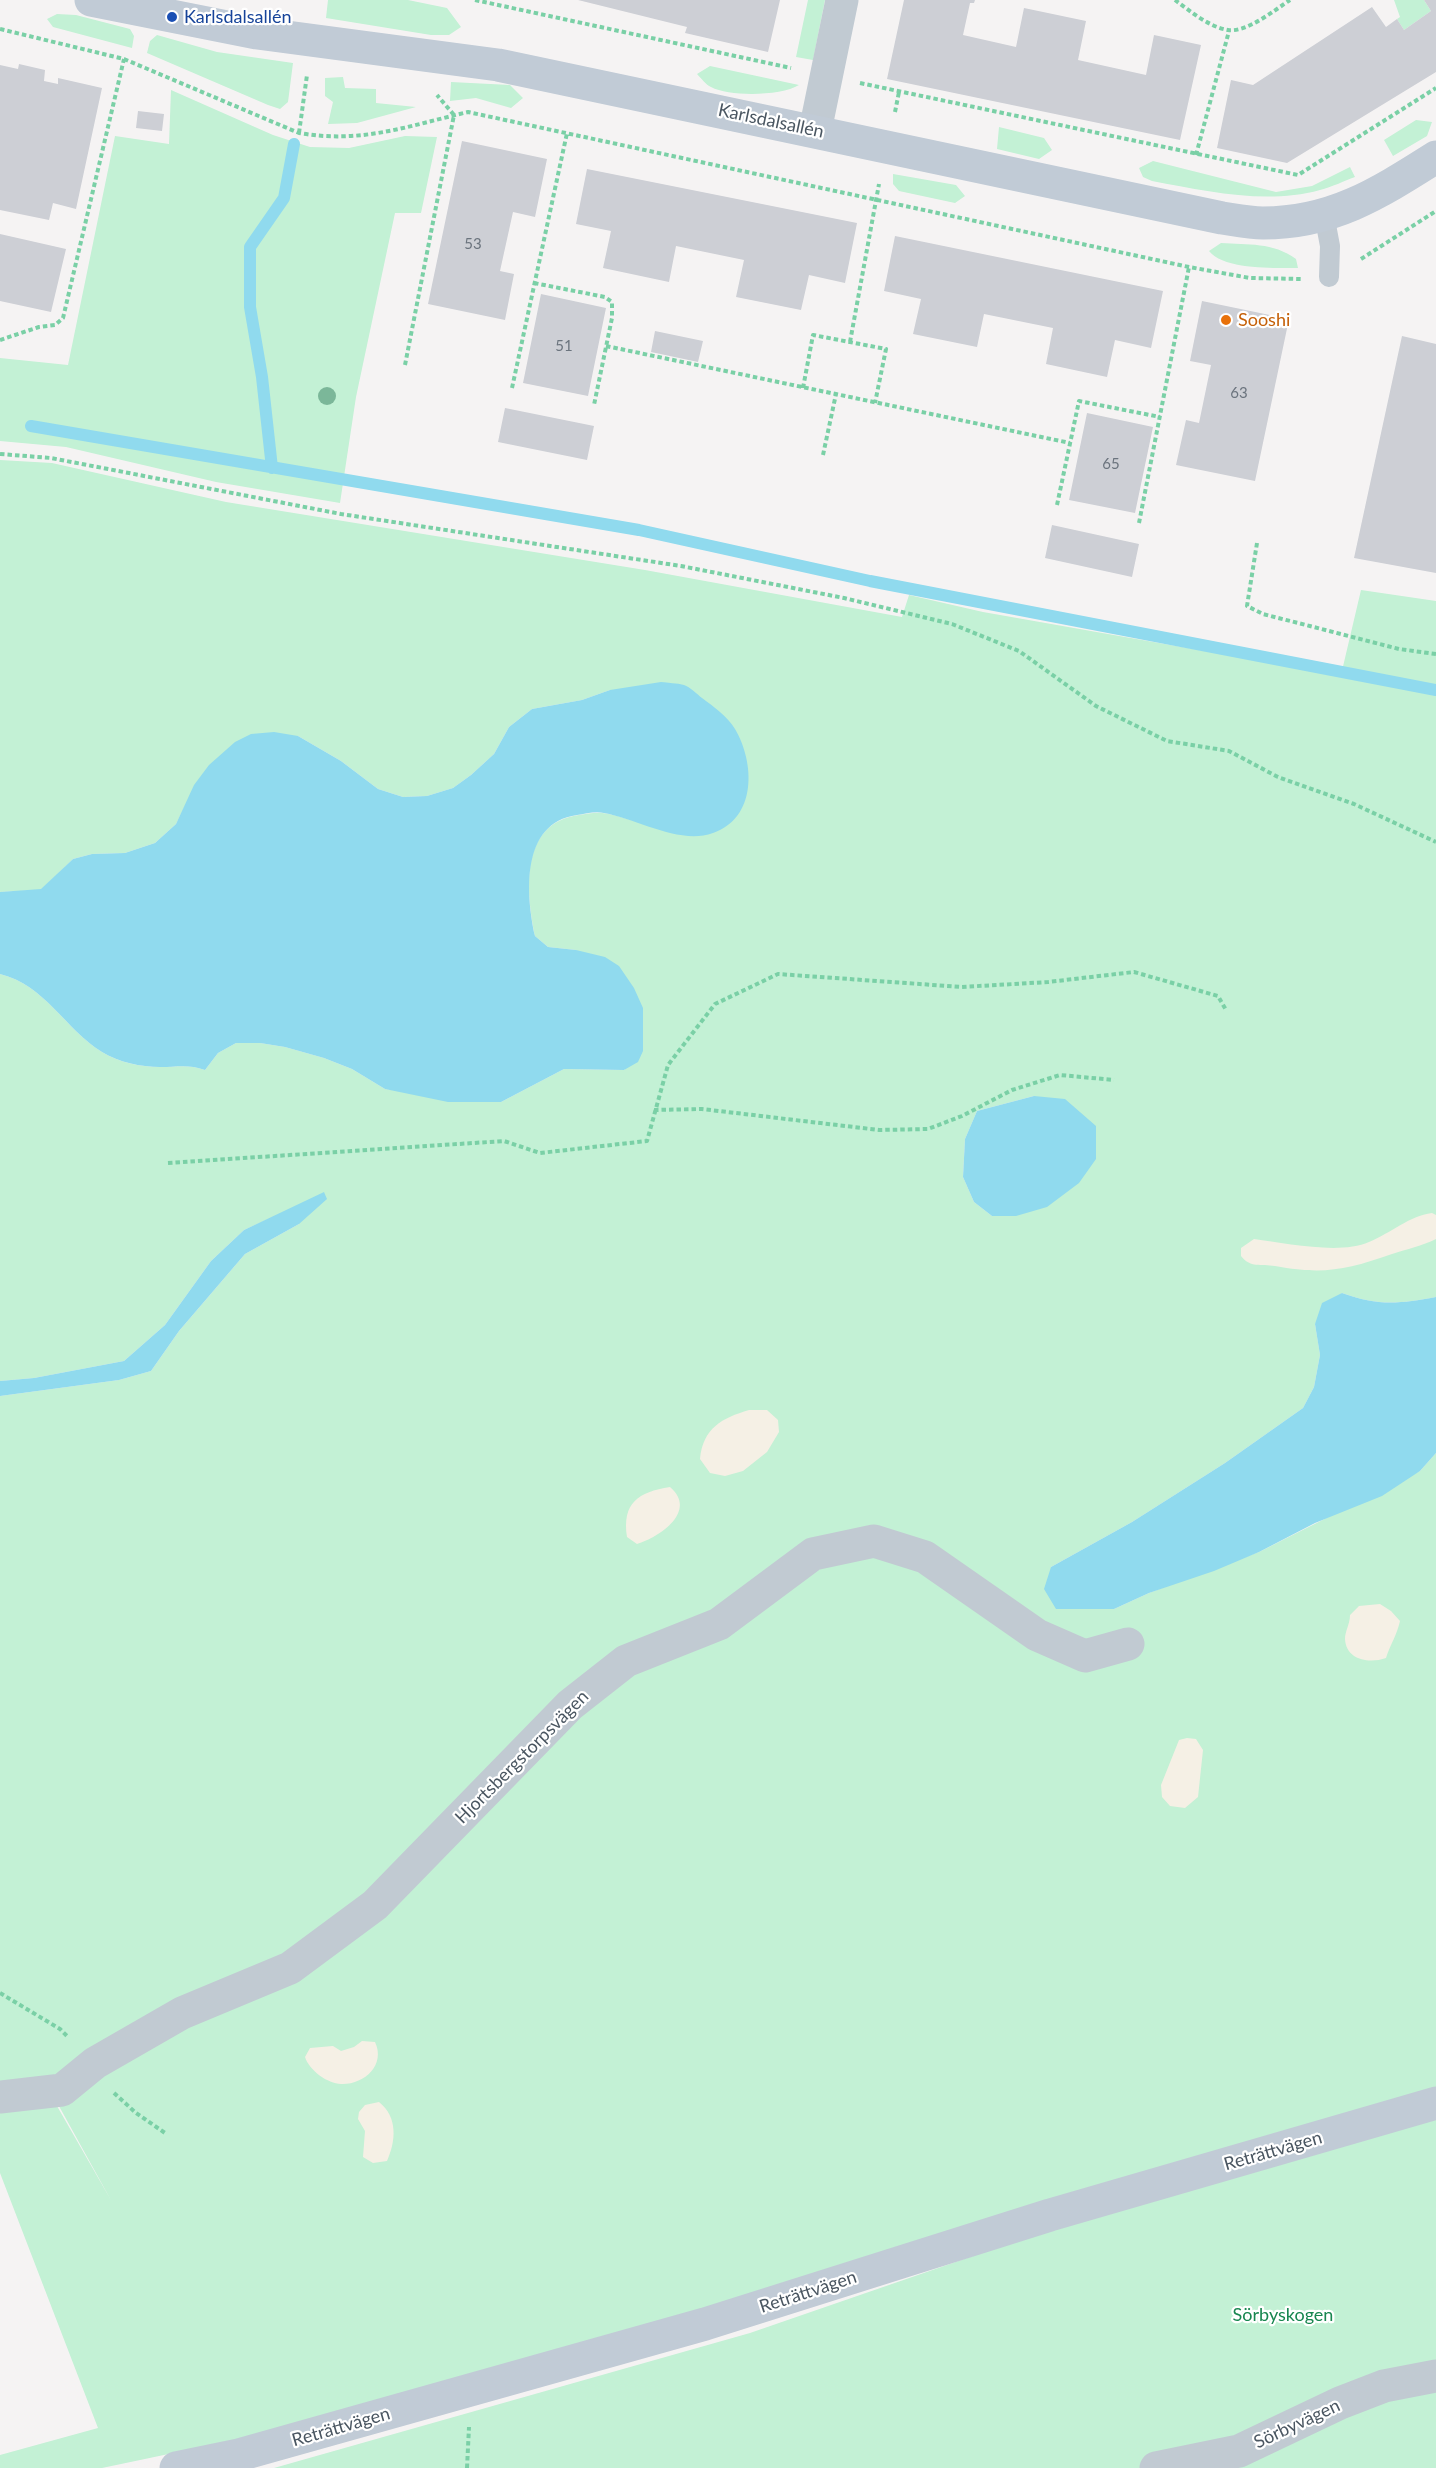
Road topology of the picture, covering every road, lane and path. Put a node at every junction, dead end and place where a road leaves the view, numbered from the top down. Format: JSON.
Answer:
{"nodes":[{"id":1,"x":91,"y":0,"type":"edge"},
{"id":2,"x":475,"y":0,"type":"edge"},
{"id":3,"x":843,"y":0,"type":"edge"},
{"id":4,"x":1175,"y":0,"type":"edge"},
{"id":5,"x":1290,"y":0,"type":"edge"},
{"id":6,"x":0,"y":29,"type":"edge"},
{"id":7,"x":1229,"y":31,"type":"junction"},
{"id":8,"x":124,"y":59,"type":"junction"},
{"id":9,"x":826,"y":76,"type":"junction"},
{"id":10,"x":1436,"y":88,"type":"edge"},
{"id":11,"x":434,"y":91,"type":"dead end"},
{"id":12,"x":454,"y":115,"type":"junction"},
{"id":13,"x":815,"y":131,"type":"junction"},
{"id":14,"x":567,"y":133,"type":"junction"},
{"id":15,"x":1196,"y":155,"type":"junction"},
{"id":16,"x":1436,"y":157,"type":"edge"},
{"id":17,"x":876,"y":200,"type":"junction"},
{"id":18,"x":1436,"y":211,"type":"edge"},
{"id":19,"x":1324,"y":214,"type":"junction"},
{"id":20,"x":1189,"y":267,"type":"junction"},
{"id":21,"x":1329,"y":277,"type":"junction"},
{"id":22,"x":534,"y":283,"type":"junction"},
{"id":23,"x":0,"y":340,"type":"edge"},
{"id":24,"x":850,"y":342,"type":"junction"},
{"id":25,"x":606,"y":346,"type":"junction"},
{"id":26,"x":405,"y":365,"type":"dead end"},
{"id":27,"x":512,"y":388,"type":"dead end"},
{"id":28,"x":803,"y":388,"type":"junction"},
{"id":29,"x":836,"y":394,"type":"junction"},
{"id":30,"x":876,"y":403,"type":"junction"},
{"id":31,"x":594,"y":405,"type":"dead end"},
{"id":32,"x":1160,"y":417,"type":"junction"},
{"id":33,"x":1070,"y":443,"type":"junction"},
{"id":34,"x":0,"y":454,"type":"edge"},
{"id":35,"x":823,"y":455,"type":"dead end"},
{"id":36,"x":1057,"y":505,"type":"dead end"},
{"id":37,"x":1139,"y":523,"type":"dead end"},
{"id":38,"x":1257,"y":543,"type":"dead end"},
{"id":39,"x":1436,"y":654,"type":"edge"},
{"id":40,"x":1436,"y":842,"type":"edge"},
{"id":41,"x":1226,"y":1010,"type":"dead end"},
{"id":42,"x":1114,"y":1080,"type":"dead end"},
{"id":43,"x":654,"y":1110,"type":"junction"},
{"id":44,"x":168,"y":1163,"type":"dead end"},
{"id":45,"x":1128,"y":1644,"type":"dead end"},
{"id":46,"x":0,"y":2097,"type":"edge"},
{"id":47,"x":1436,"y":2103,"type":"edge"},
{"id":48,"x":1436,"y":2376,"type":"edge"},
{"id":49,"x":176,"y":2468,"type":"edge"},
{"id":50,"x":1156,"y":2468,"type":"edge"}],
"edges":[{"from":1,"to":13,"type":"street","name":"Karlsdalsallén"},
{"from":2,"to":9,"type":"path"},
{"from":3,"to":9,"type":"street"},
{"from":4,"to":7,"type":"path"},
{"from":5,"to":7,"type":"path"},
{"from":6,"to":8,"type":"path"},
{"from":7,"to":15,"type":"path"},
{"from":8,"to":12,"type":"path"},
{"from":8,"to":23,"type":"path"},
{"from":9,"to":13,"type":"street"},
{"from":9,"to":15,"type":"path"},
{"from":10,"to":15,"type":"path"},
{"from":11,"to":12,"type":"path"},
{"from":12,"to":14,"type":"path"},
{"from":12,"to":26,"type":"path"},
{"from":13,"to":19,"type":"street","name":"Karlsdalsallén"},
{"from":14,"to":17,"type":"path"},
{"from":14,"to":22,"type":"path"},
{"from":16,"to":19,"type":"street","name":"Karlsdalsallén"},
{"from":17,"to":20,"type":"path"},
{"from":17,"to":24,"type":"path"},
{"from":18,"to":21,"type":"path"},
{"from":19,"to":21,"type":"lane"},
{"from":20,"to":21,"type":"path"},
{"from":20,"to":32,"type":"path"},
{"from":22,"to":25,"type":"path"},
{"from":22,"to":27,"type":"path"},
{"from":24,"to":28,"type":"path"},
{"from":24,"to":30,"type":"path"},
{"from":25,"to":28,"type":"path"},
{"from":25,"to":31,"type":"path"},
{"from":28,"to":29,"type":"path"},
{"from":29,"to":30,"type":"path"},
{"from":29,"to":35,"type":"path"},
{"from":30,"to":33,"type":"path"},
{"from":32,"to":33,"type":"path"},
{"from":32,"to":37,"type":"path"},
{"from":33,"to":36,"type":"path"},
{"from":34,"to":40,"type":"path"},
{"from":38,"to":39,"type":"path"},
{"from":41,"to":43,"type":"path"},
{"from":42,"to":43,"type":"path"},
{"from":43,"to":44,"type":"path"},
{"from":45,"to":46,"type":"street","name":"Hjortsbergstorpsvägen"},
{"from":47,"to":49,"type":"street","name":"Reträttvägen"},
{"from":48,"to":50,"type":"street","name":"Sörbyvägen"}]}
